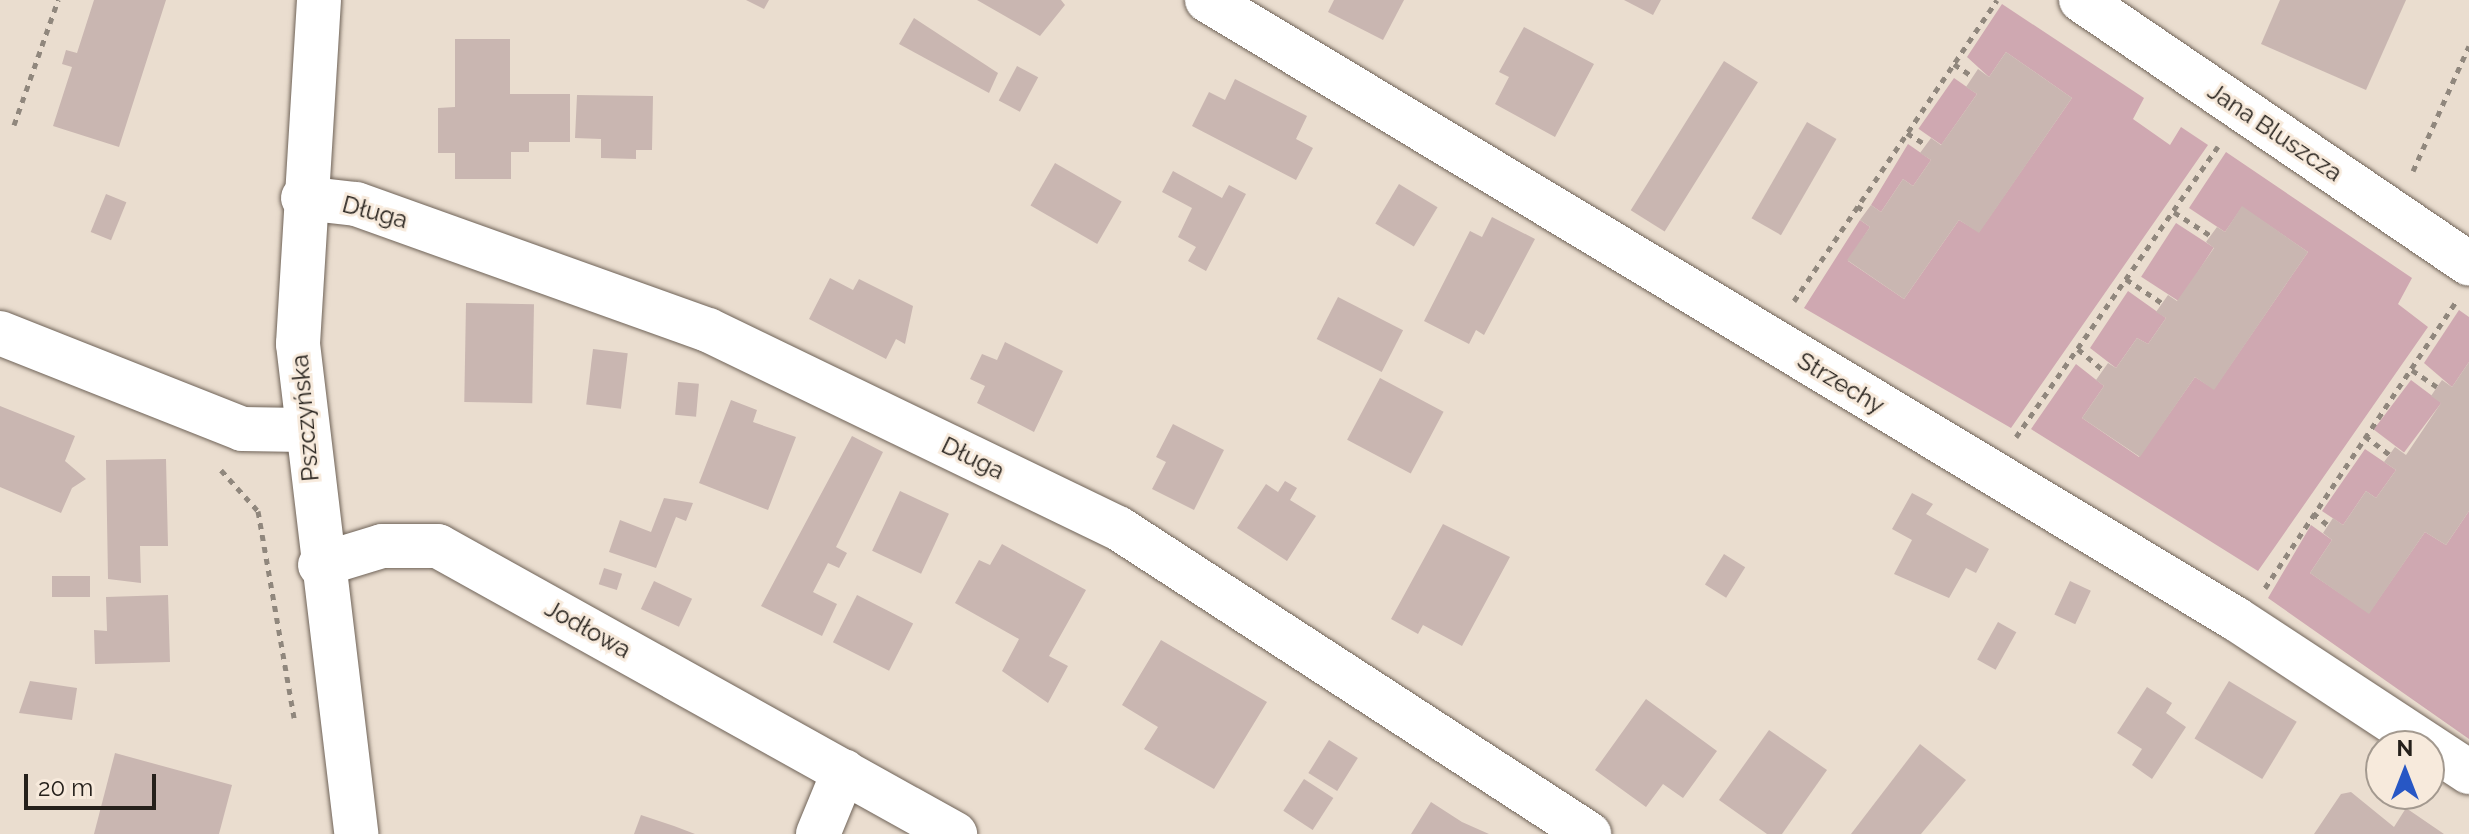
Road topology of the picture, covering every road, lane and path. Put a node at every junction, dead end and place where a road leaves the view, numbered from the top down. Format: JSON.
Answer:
{"nodes":[{"id":1,"x":58,"y":0,"type":"edge"},
{"id":2,"x":319,"y":0,"type":"edge"},
{"id":3,"x":1207,"y":0,"type":"edge"},
{"id":4,"x":1997,"y":0,"type":"edge"},
{"id":5,"x":2081,"y":0,"type":"edge"},
{"id":6,"x":2124,"y":12,"type":"edge"},
{"id":7,"x":2469,"y":46,"type":"edge"},
{"id":8,"x":1954,"y":64,"type":"junction"},
{"id":9,"x":1973,"y":77,"type":"dead end"},
{"id":10,"x":14,"y":125,"type":"dead end"},
{"id":11,"x":1907,"y":133,"type":"junction"},
{"id":12,"x":2223,"y":139,"type":"dead end"},
{"id":13,"x":1926,"y":145,"type":"dead end"},
{"id":14,"x":2406,"y":187,"type":"dead end"},
{"id":15,"x":303,"y":198,"type":"junction"},
{"id":16,"x":1857,"y":206,"type":"junction"},
{"id":17,"x":1866,"y":212,"type":"dead end"},
{"id":18,"x":2174,"y":212,"type":"junction"},
{"id":19,"x":2211,"y":236,"type":"dead end"},
{"id":20,"x":2126,"y":279,"type":"junction"},
{"id":21,"x":2464,"y":282,"type":"edge"},
{"id":22,"x":1802,"y":290,"type":"dead end"},
{"id":23,"x":2162,"y":303,"type":"dead end"},
{"id":24,"x":0,"y":333,"type":"edge"},
{"id":25,"x":2078,"y":349,"type":"junction"},
{"id":26,"x":2103,"y":370,"type":"dead end"},
{"id":27,"x":2412,"y":370,"type":"junction"},
{"id":28,"x":2437,"y":387,"type":"dead end"},
{"id":29,"x":2025,"y":423,"type":"dead end"},
{"id":30,"x":304,"y":430,"type":"junction"},
{"id":31,"x":2365,"y":436,"type":"junction"},
{"id":32,"x":2390,"y":455,"type":"dead end"},
{"id":33,"x":215,"y":464,"type":"dead end"},
{"id":34,"x":2313,"y":513,"type":"junction"},
{"id":35,"x":2328,"y":525,"type":"dead end"},
{"id":36,"x":320,"y":565,"type":"junction"},
{"id":37,"x":2272,"y":576,"type":"dead end"},
{"id":38,"x":296,"y":733,"type":"dead end"},
{"id":39,"x":844,"y":771,"type":"junction"},
{"id":40,"x":2469,"y":772,"type":"edge"},
{"id":41,"x":356,"y":834,"type":"edge"},
{"id":42,"x":818,"y":834,"type":"edge"},
{"id":43,"x":955,"y":834,"type":"edge"},
{"id":44,"x":1589,"y":834,"type":"edge"}],
"edges":[{"from":1,"to":10,"type":"path"},
{"from":2,"to":15,"type":"street","name":"Pszczyńska"},
{"from":3,"to":40,"type":"street","name":"Strzechy"},
{"from":4,"to":8,"type":"path"},
{"from":5,"to":6,"type":"street","name":"Jana Bluszcza"},
{"from":6,"to":21,"type":"street","name":"Jana Bluszcza"},
{"from":7,"to":14,"type":"path"},
{"from":8,"to":9,"type":"path"},
{"from":8,"to":11,"type":"path"},
{"from":11,"to":13,"type":"path"},
{"from":11,"to":16,"type":"path"},
{"from":12,"to":18,"type":"path"},
{"from":15,"to":30,"type":"street","name":"Pszczyńska"},
{"from":15,"to":44,"type":"street","name":"Długa"},
{"from":16,"to":17,"type":"path"},
{"from":16,"to":22,"type":"path"},
{"from":18,"to":19,"type":"path"},
{"from":18,"to":20,"type":"path"},
{"from":20,"to":23,"type":"path"},
{"from":20,"to":25,"type":"path"},
{"from":21,"to":27,"type":"path"},
{"from":24,"to":30,"type":"street"},
{"from":25,"to":26,"type":"path"},
{"from":25,"to":29,"type":"path"},
{"from":27,"to":28,"type":"path"},
{"from":27,"to":31,"type":"path"},
{"from":30,"to":36,"type":"street","name":"Pszczyńska"},
{"from":31,"to":32,"type":"path"},
{"from":31,"to":34,"type":"path"},
{"from":33,"to":38,"type":"path"},
{"from":34,"to":35,"type":"path"},
{"from":34,"to":37,"type":"path"},
{"from":36,"to":39,"type":"street","name":"Jodłowa"},
{"from":36,"to":41,"type":"street","name":"Pszczyńska"},
{"from":39,"to":42,"type":"street"},
{"from":39,"to":43,"type":"street","name":"Jodłowa"}]}
